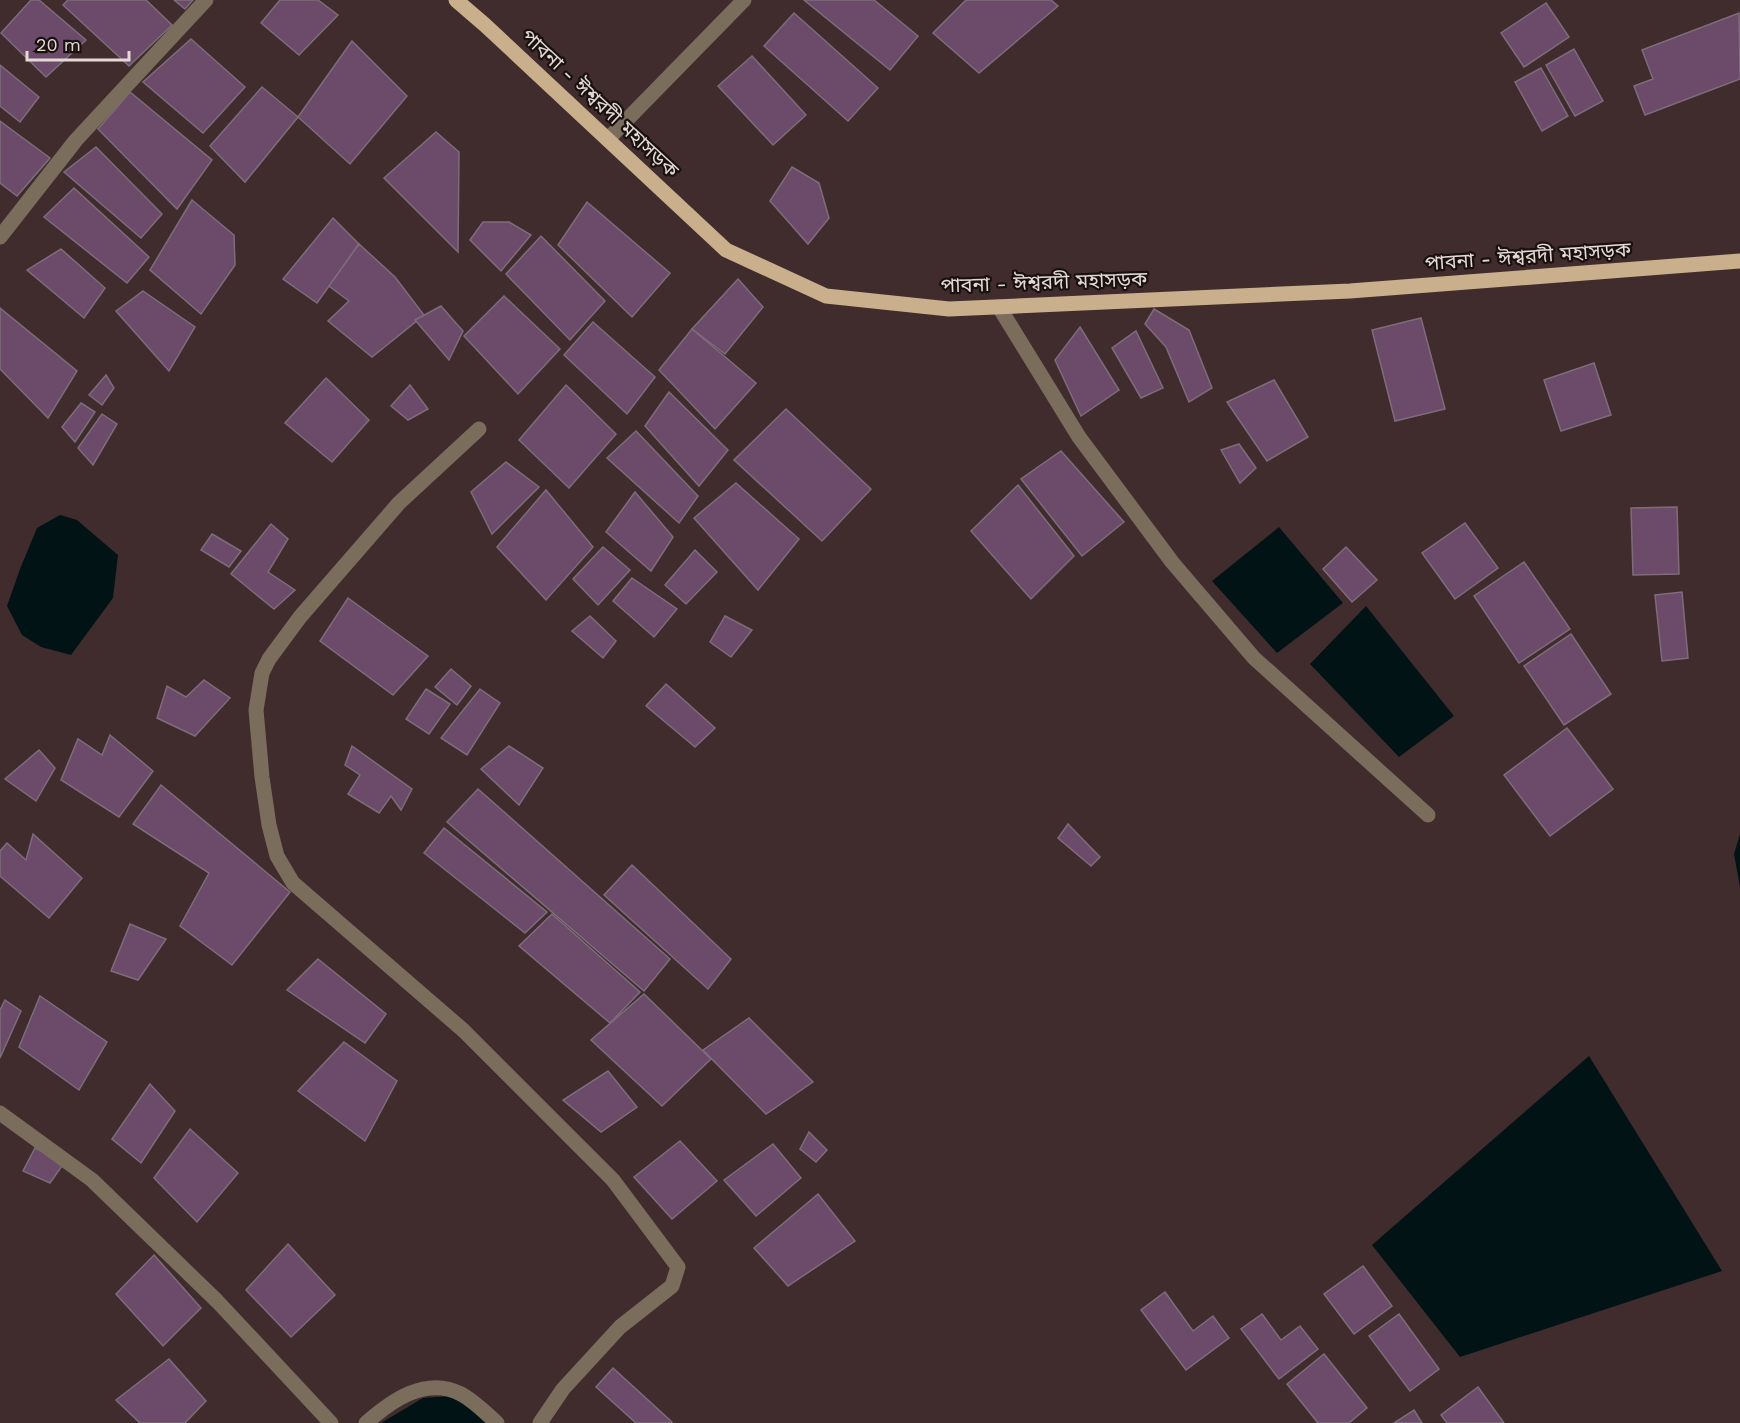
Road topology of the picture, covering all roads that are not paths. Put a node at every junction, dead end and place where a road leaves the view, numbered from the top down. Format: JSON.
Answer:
{"nodes":[{"id":1,"x":206,"y":0,"type":"edge"},
{"id":2,"x":456,"y":0,"type":"edge"},
{"id":3,"x":744,"y":0,"type":"edge"},
{"id":4,"x":608,"y":139,"type":"junction"},
{"id":5,"x":0,"y":237,"type":"edge"},
{"id":6,"x":1740,"y":261,"type":"edge"},
{"id":7,"x":999,"y":307,"type":"junction"},
{"id":8,"x":479,"y":429,"type":"dead end"},
{"id":9,"x":1428,"y":815,"type":"dead end"},
{"id":10,"x":0,"y":1113,"type":"edge"},
{"id":11,"x":331,"y":1423,"type":"edge"},
{"id":12,"x":366,"y":1423,"type":"edge"},
{"id":13,"x":497,"y":1423,"type":"edge"},
{"id":14,"x":540,"y":1423,"type":"edge"}],
"edges":[{"from":1,"to":5,"type":"street"},
{"from":2,"to":4,"type":"main road","name":"পাবনা - ঈশ্বরদী মহাসড়ক"},
{"from":3,"to":4,"type":"street"},
{"from":4,"to":7,"type":"main road","name":"পাবনা - ঈশ্বরদী মহাসড়ক"},
{"from":6,"to":7,"type":"main road","name":"পাবনা - ঈশ্বরদী মহাসড়ক"},
{"from":7,"to":9,"type":"street"},
{"from":8,"to":14,"type":"street"},
{"from":10,"to":11,"type":"street"},
{"from":12,"to":13,"type":"street"}]}
